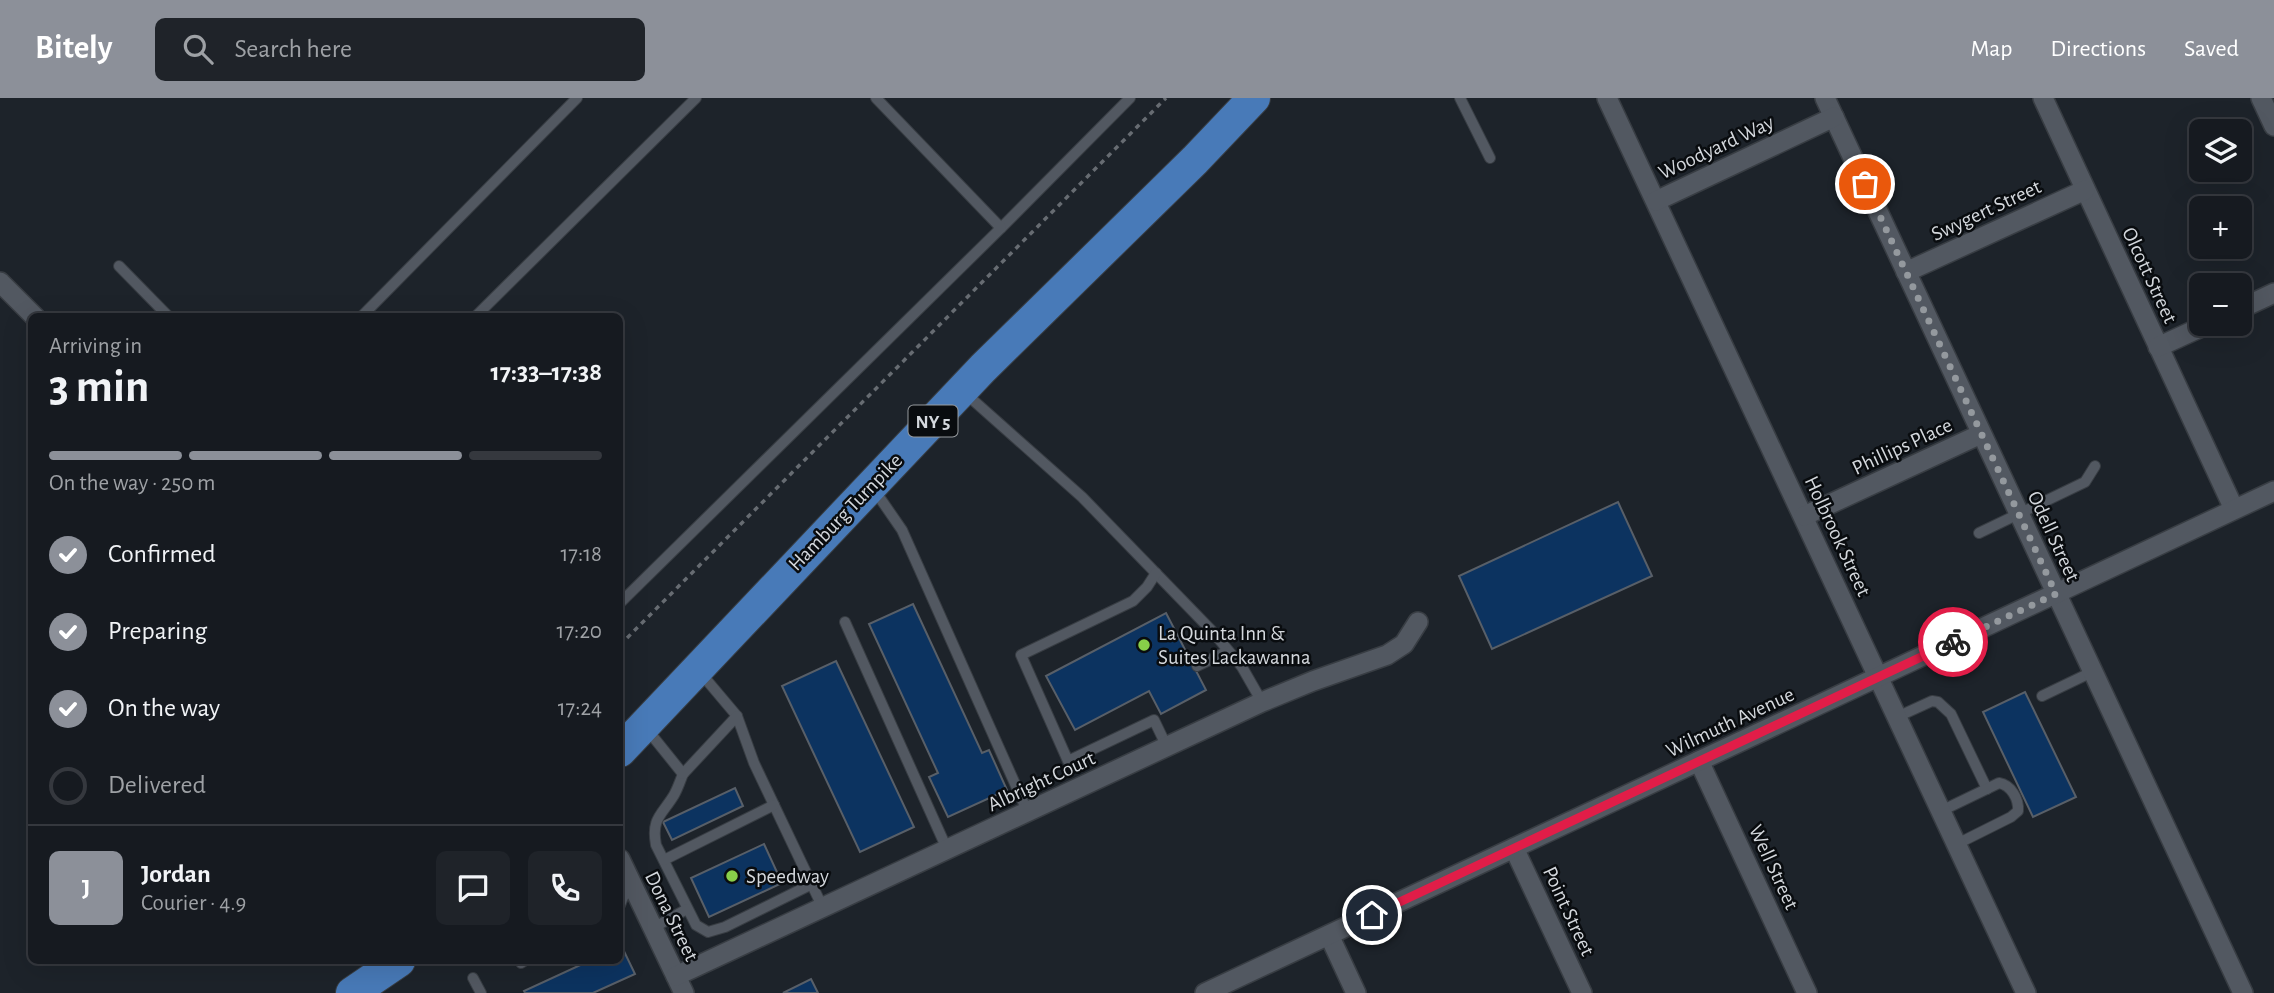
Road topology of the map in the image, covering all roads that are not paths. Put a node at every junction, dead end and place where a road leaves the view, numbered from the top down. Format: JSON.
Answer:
{"nodes":[{"id":1,"x":578,"y":98,"type":"edge"},
{"id":2,"x":696,"y":98,"type":"edge"},
{"id":3,"x":876,"y":98,"type":"edge"},
{"id":4,"x":1130,"y":98,"type":"edge"},
{"id":5,"x":1254,"y":98,"type":"edge"},
{"id":6,"x":1460,"y":98,"type":"edge"},
{"id":7,"x":1608,"y":98,"type":"edge"},
{"id":8,"x":1825,"y":98,"type":"edge"},
{"id":9,"x":2043,"y":98,"type":"edge"},
{"id":10,"x":2261,"y":98,"type":"edge"},
{"id":11,"x":1834,"y":117,"type":"junction"},
{"id":12,"x":2274,"y":126,"type":"edge"},
{"id":13,"x":1490,"y":158,"type":"dead end"},
{"id":14,"x":2085,"y":190,"type":"junction"},
{"id":15,"x":1656,"y":201,"type":"junction"},
{"id":16,"x":1001,"y":228,"type":"junction"},
{"id":17,"x":119,"y":266,"type":"dead end"},
{"id":18,"x":1906,"y":272,"type":"junction"},
{"id":19,"x":0,"y":282,"type":"edge"},
{"id":20,"x":2274,"y":293,"type":"edge"},
{"id":21,"x":2252,"y":303,"type":"edge"},
{"id":22,"x":31,"y":313,"type":"edge"},
{"id":23,"x":165,"y":313,"type":"edge"},
{"id":24,"x":365,"y":313,"type":"edge"},
{"id":25,"x":479,"y":313,"type":"edge"},
{"id":26,"x":2189,"y":333,"type":"edge"},
{"id":27,"x":2158,"y":347,"type":"junction"},
{"id":28,"x":962,"y":390,"type":"junction"},
{"id":29,"x":1981,"y":434,"type":"junction"},
{"id":30,"x":2095,"y":466,"type":"dead end"},
{"id":31,"x":871,"y":485,"type":"junction"},
{"id":32,"x":2274,"y":491,"type":"edge"},
{"id":33,"x":2234,"y":509,"type":"junction"},
{"id":34,"x":2019,"y":515,"type":"junction"},
{"id":35,"x":1804,"y":516,"type":"junction"},
{"id":36,"x":1979,"y":533,"type":"dead end"},
{"id":37,"x":1156,"y":573,"type":"junction"},
{"id":38,"x":2056,"y":594,"type":"junction"},
{"id":39,"x":623,"y":600,"type":"edge"},
{"id":40,"x":845,"y":622,"type":"dead end"},
{"id":41,"x":1418,"y":622,"type":"dead end"},
{"id":42,"x":1228,"y":651,"type":"junction"},
{"id":43,"x":1197,"y":666,"type":"dead end"},
{"id":44,"x":696,"y":668,"type":"junction"},
{"id":45,"x":2092,"y":672,"type":"junction"},
{"id":46,"x":1879,"y":677,"type":"junction"},
{"id":47,"x":2042,"y":696,"type":"dead end"},
{"id":48,"x":1262,"y":702,"type":"junction"},
{"id":49,"x":737,"y":716,"type":"junction"},
{"id":50,"x":1897,"y":717,"type":"junction"},
{"id":51,"x":644,"y":725,"type":"junction"},
{"id":52,"x":1167,"y":747,"type":"junction"},
{"id":53,"x":623,"y":748,"type":"edge"},
{"id":54,"x":1699,"y":761,"type":"junction"},
{"id":55,"x":683,"y":774,"type":"junction"},
{"id":56,"x":1987,"y":789,"type":"junction"},
{"id":57,"x":774,"y":805,"type":"junction"},
{"id":58,"x":1941,"y":811,"type":"junction"},
{"id":59,"x":1028,"y":813,"type":"junction"},
{"id":60,"x":1957,"y":844,"type":"junction"},
{"id":61,"x":1514,"y":848,"type":"junction"},
{"id":62,"x":947,"y":849,"type":"junction"},
{"id":63,"x":664,"y":860,"type":"junction"},
{"id":64,"x":812,"y":884,"type":"junction"},
{"id":65,"x":624,"y":896,"type":"edge"},
{"id":66,"x":823,"y":908,"type":"junction"},
{"id":67,"x":687,"y":909,"type":"junction"},
{"id":68,"x":653,"y":928,"type":"junction"},
{"id":69,"x":1329,"y":935,"type":"junction"},
{"id":70,"x":395,"y":964,"type":"edge"},
{"id":71,"x":473,"y":978,"type":"dead end"},
{"id":72,"x":680,"y":985,"type":"edge"},
{"id":73,"x":361,"y":990,"type":"edge"},
{"id":74,"x":481,"y":993,"type":"edge"},
{"id":75,"x":1205,"y":993,"type":"edge"},
{"id":76,"x":1356,"y":993,"type":"edge"},
{"id":77,"x":1582,"y":993,"type":"edge"},
{"id":78,"x":1807,"y":993,"type":"edge"},
{"id":79,"x":2026,"y":993,"type":"edge"},
{"id":80,"x":2243,"y":993,"type":"edge"}],
"edges":[{"from":1,"to":24,"type":"lane"},
{"from":2,"to":25,"type":"lane"},
{"from":3,"to":16,"type":"lane"},
{"from":4,"to":16,"type":"lane"},
{"from":5,"to":28,"type":"highway","name":"Hamburg Turnpike","number":"NY 5"},
{"from":6,"to":13,"type":"lane"},
{"from":7,"to":15,"type":"street","name":"Holbrook Street"},
{"from":8,"to":11,"type":"street","name":"Odell Street"},
{"from":9,"to":14,"type":"street","name":"Olcott Street"},
{"from":10,"to":12,"type":"street"},
{"from":11,"to":15,"type":"street","name":"Woodyard Way"},
{"from":11,"to":18,"type":"street","name":"Odell Street"},
{"from":14,"to":18,"type":"street","name":"Swygert Street"},
{"from":14,"to":27,"type":"street","name":"Olcott Street"},
{"from":15,"to":35,"type":"street","name":"Holbrook Street"},
{"from":16,"to":39,"type":"lane"},
{"from":17,"to":23,"type":"lane"},
{"from":18,"to":29,"type":"street","name":"Odell Street"},
{"from":19,"to":22,"type":"street"},
{"from":20,"to":21,"type":"street"},
{"from":26,"to":27,"type":"street"},
{"from":27,"to":33,"type":"street","name":"Olcott Street"},
{"from":28,"to":31,"type":"highway","name":"Hamburg Turnpike","number":"NY 5"},
{"from":28,"to":37,"type":"lane"},
{"from":29,"to":34,"type":"street","name":"Odell Street"},
{"from":29,"to":35,"type":"street","name":"Phillips Place"},
{"from":30,"to":34,"type":"lane"},
{"from":31,"to":44,"type":"highway","name":"Hamburg Turnpike","number":"NY 5"},
{"from":31,"to":59,"type":"lane"},
{"from":32,"to":33,"type":"street","name":"Wilmuth Avenue"},
{"from":33,"to":38,"type":"street","name":"Wilmuth Avenue"},
{"from":34,"to":36,"type":"lane"},
{"from":34,"to":38,"type":"street","name":"Odell Street"},
{"from":35,"to":46,"type":"street","name":"Holbrook Street"},
{"from":37,"to":42,"type":"lane"},
{"from":37,"to":52,"type":"lane"},
{"from":38,"to":45,"type":"street","name":"Odell Street"},
{"from":38,"to":46,"type":"street","name":"Wilmuth Avenue"},
{"from":40,"to":62,"type":"lane"},
{"from":41,"to":48,"type":"street","name":"Albright Court"},
{"from":42,"to":43,"type":"lane"},
{"from":42,"to":48,"type":"lane"},
{"from":44,"to":49,"type":"lane"},
{"from":44,"to":51,"type":"highway","name":"Hamburg Turnpike","number":"NY 5"},
{"from":45,"to":47,"type":"lane"},
{"from":45,"to":80,"type":"street","name":"Odell Street"},
{"from":46,"to":50,"type":"street","name":"Holbrook Street"},
{"from":46,"to":54,"type":"street","name":"Wilmuth Avenue"},
{"from":48,"to":52,"type":"street","name":"Albright Court"},
{"from":49,"to":55,"type":"lane"},
{"from":49,"to":57,"type":"lane"},
{"from":50,"to":56,"type":"lane"},
{"from":50,"to":58,"type":"street","name":"Holbrook Street"},
{"from":51,"to":53,"type":"highway","name":"Hamburg Turnpike","number":"NY 5"},
{"from":51,"to":55,"type":"lane"},
{"from":52,"to":59,"type":"street","name":"Albright Court"},
{"from":54,"to":61,"type":"street","name":"Wilmuth Avenue"},
{"from":54,"to":78,"type":"street","name":"Well Street"},
{"from":55,"to":63,"type":"lane"},
{"from":56,"to":58,"type":"lane"},
{"from":56,"to":60,"type":"lane"},
{"from":57,"to":63,"type":"lane"},
{"from":57,"to":64,"type":"lane"},
{"from":58,"to":60,"type":"street","name":"Holbrook Street"},
{"from":59,"to":62,"type":"street","name":"Albright Court"},
{"from":60,"to":79,"type":"street","name":"Holbrook Street"},
{"from":61,"to":69,"type":"street","name":"Wilmuth Avenue"},
{"from":61,"to":77,"type":"street","name":"Point Street"},
{"from":62,"to":66,"type":"street","name":"Albright Court"},
{"from":63,"to":67,"type":"lane"},
{"from":64,"to":66,"type":"lane"},
{"from":64,"to":67,"type":"lane"},
{"from":65,"to":68,"type":"street","name":"Dona Street"},
{"from":66,"to":72,"type":"street","name":"Albright Court"},
{"from":67,"to":68,"type":"lane"},
{"from":68,"to":72,"type":"street","name":"Dona Street"},
{"from":69,"to":75,"type":"street","name":"Wilmuth Avenue"},
{"from":69,"to":76,"type":"street"},
{"from":70,"to":73,"type":"highway"},
{"from":71,"to":74,"type":"lane"}]}
